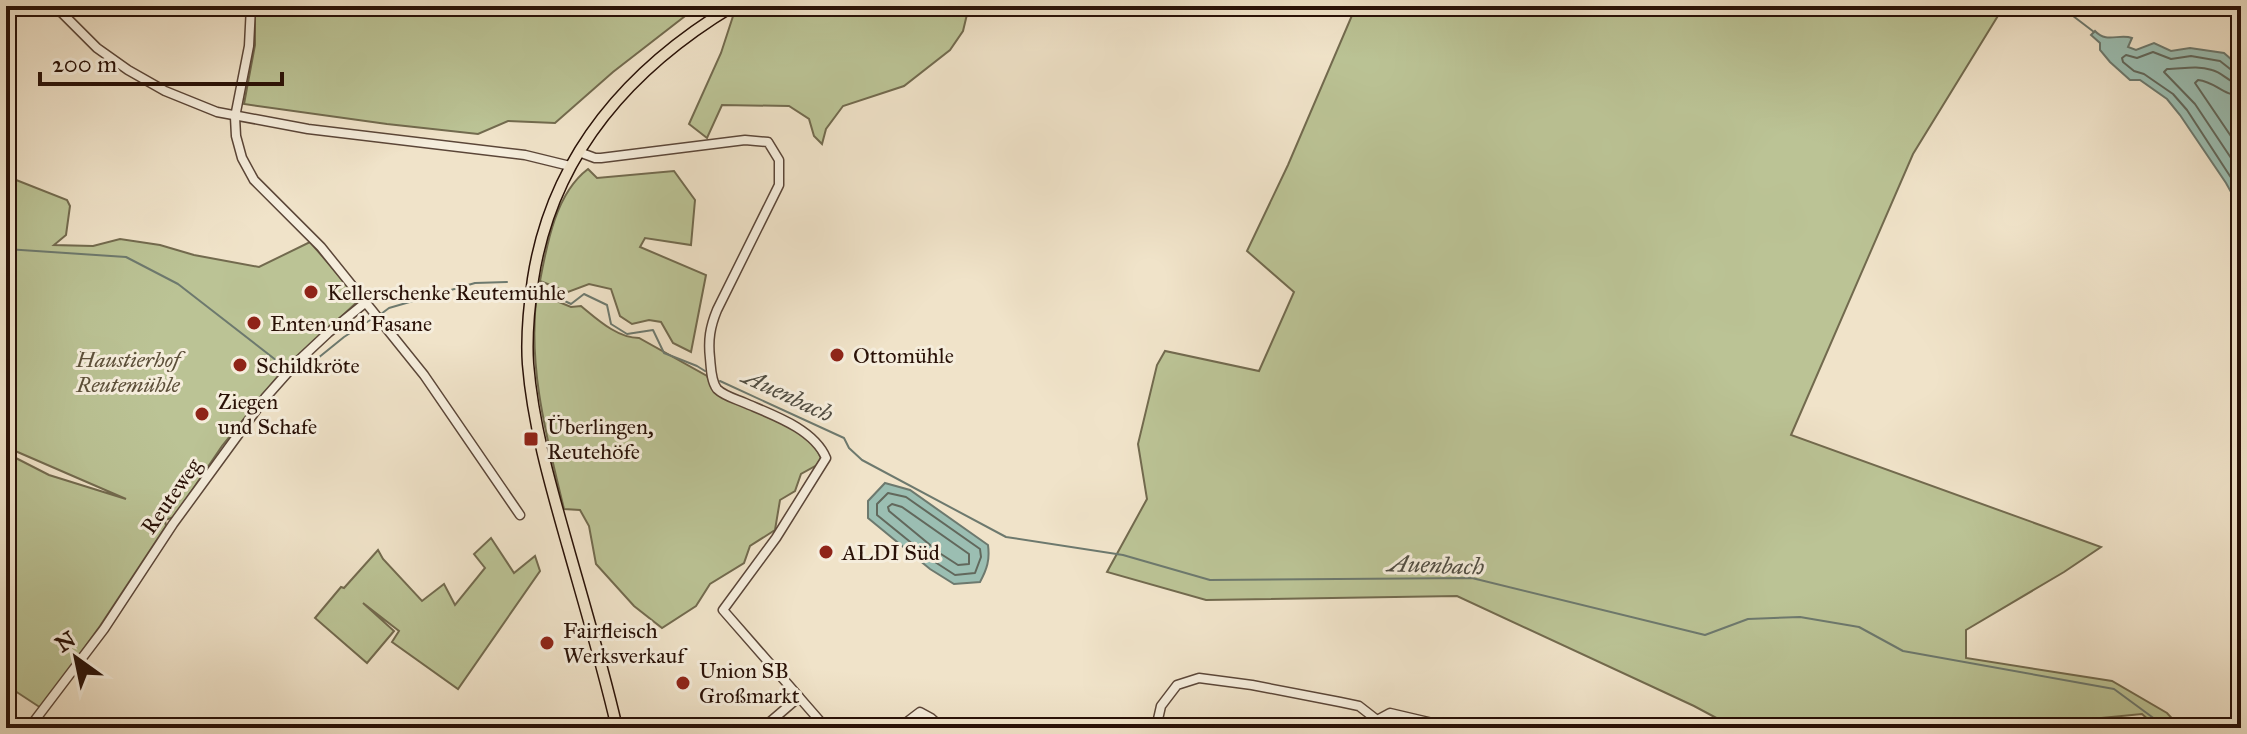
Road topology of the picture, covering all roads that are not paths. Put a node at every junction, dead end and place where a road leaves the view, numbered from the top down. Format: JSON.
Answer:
{"nodes":[{"id":1,"x":55,"y":6,"type":"edge"},
{"id":2,"x":251,"y":6,"type":"edge"},
{"id":3,"x":733,"y":6,"type":"edge"},
{"id":4,"x":235,"y":117,"type":"junction"},
{"id":5,"x":579,"y":152,"type":"junction"},
{"id":6,"x":570,"y":166,"type":"junction"},
{"id":7,"x":368,"y":307,"type":"junction"},
{"id":8,"x":520,"y":515,"type":"dead end"},
{"id":9,"x":799,"y":697,"type":"junction"},
{"id":10,"x":29,"y":728,"type":"edge"},
{"id":11,"x":617,"y":728,"type":"edge"},
{"id":12,"x":763,"y":728,"type":"edge"},
{"id":13,"x":826,"y":728,"type":"edge"},
{"id":14,"x":899,"y":728,"type":"edge"},
{"id":15,"x":942,"y":728,"type":"edge"},
{"id":16,"x":1156,"y":728,"type":"edge"},
{"id":17,"x":1454,"y":728,"type":"edge"}],
"edges":[{"from":1,"to":4,"type":"street"},
{"from":2,"to":4,"type":"street"},
{"from":3,"to":5,"type":"main road"},
{"from":4,"to":6,"type":"street"},
{"from":4,"to":7,"type":"street"},
{"from":5,"to":6,"type":"main road"},
{"from":5,"to":9,"type":"street"},
{"from":6,"to":11,"type":"main road"},
{"from":7,"to":8,"type":"street"},
{"from":7,"to":10,"type":"street","name":"Reuteweg"},
{"from":9,"to":12,"type":"street"},
{"from":9,"to":13,"type":"street"},
{"from":14,"to":15,"type":"street"},
{"from":16,"to":17,"type":"street"}]}
